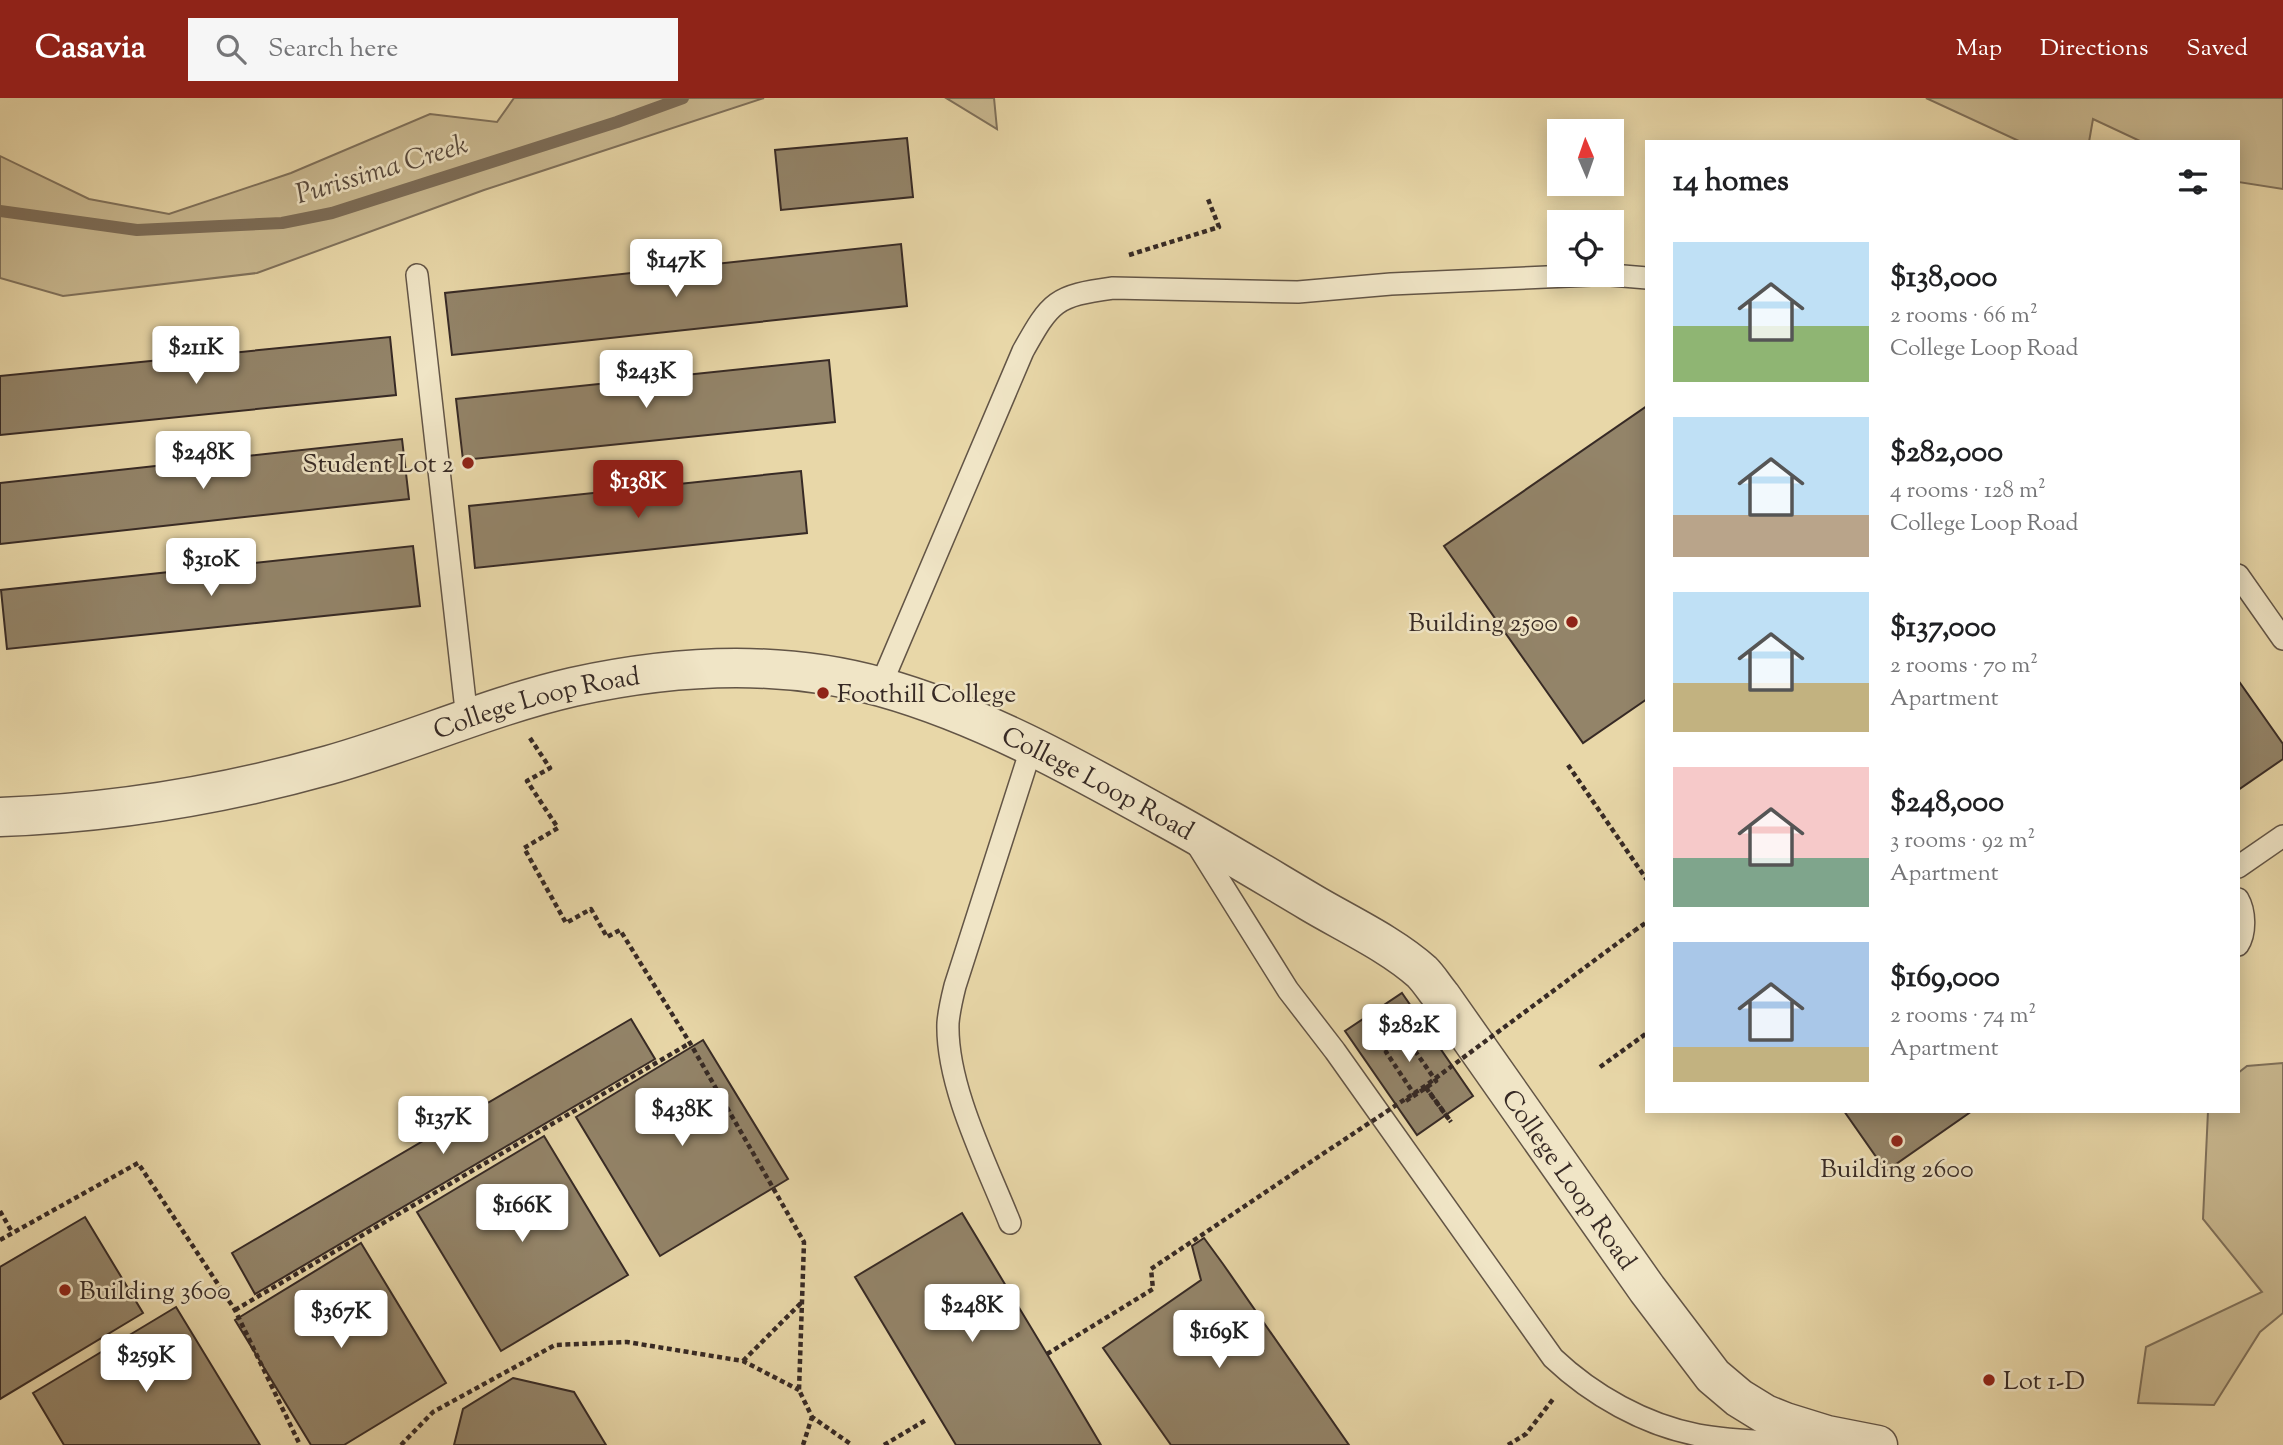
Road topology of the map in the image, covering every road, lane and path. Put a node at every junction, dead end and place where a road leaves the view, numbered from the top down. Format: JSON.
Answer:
{"nodes":[{"id":1,"x":1208,"y":199,"type":"dead end"},
{"id":2,"x":1123,"y":257,"type":"dead end"},
{"id":3,"x":417,"y":275,"type":"dead end"},
{"id":4,"x":1624,"y":276,"type":"edge"},
{"id":5,"x":1547,"y":277,"type":"edge"},
{"id":6,"x":1645,"y":278,"type":"edge"},
{"id":7,"x":2240,"y":578,"type":"edge"},
{"id":8,"x":2283,"y":639,"type":"edge"},
{"id":9,"x":880,"y":687,"type":"junction"},
{"id":10,"x":467,"y":719,"type":"junction"},
{"id":11,"x":528,"y":736,"type":"dead end"},
{"id":12,"x":1032,"y":746,"type":"junction"},
{"id":13,"x":1568,"y":765,"type":"dead end"},
{"id":14,"x":0,"y":817,"type":"edge"},
{"id":15,"x":1188,"y":830,"type":"junction"},
{"id":16,"x":2283,"y":836,"type":"edge"},
{"id":17,"x":2240,"y":866,"type":"edge"},
{"id":18,"x":1645,"y":877,"type":"edge"},
{"id":19,"x":2240,"y":902,"type":"edge"},
{"id":20,"x":1645,"y":923,"type":"edge"},
{"id":21,"x":2240,"y":942,"type":"edge"},
{"id":22,"x":1645,"y":1034,"type":"edge"},
{"id":23,"x":690,"y":1043,"type":"junction"},
{"id":24,"x":1600,"y":1067,"type":"dead end"},
{"id":25,"x":1429,"y":1071,"type":"dead end"},
{"id":26,"x":1426,"y":1087,"type":"junction"},
{"id":27,"x":1414,"y":1094,"type":"junction"},
{"id":28,"x":1451,"y":1122,"type":"dead end"},
{"id":29,"x":0,"y":1211,"type":"edge"},
{"id":30,"x":1010,"y":1223,"type":"dead end"},
{"id":31,"x":12,"y":1232,"type":"junction"},
{"id":32,"x":0,"y":1240,"type":"edge"},
{"id":33,"x":802,"y":1302,"type":"junction"},
{"id":34,"x":235,"y":1310,"type":"junction"},
{"id":35,"x":1047,"y":1354,"type":"dead end"},
{"id":36,"x":743,"y":1361,"type":"junction"},
{"id":37,"x":799,"y":1390,"type":"junction"},
{"id":38,"x":1559,"y":1391,"type":"dead end"},
{"id":39,"x":813,"y":1417,"type":"junction"},
{"id":40,"x":926,"y":1420,"type":"dead end"},
{"id":41,"x":300,"y":1445,"type":"edge"},
{"id":42,"x":401,"y":1445,"type":"edge"},
{"id":43,"x":803,"y":1445,"type":"edge"},
{"id":44,"x":852,"y":1445,"type":"edge"},
{"id":45,"x":884,"y":1445,"type":"edge"},
{"id":46,"x":1508,"y":1445,"type":"edge"},
{"id":47,"x":1833,"y":1445,"type":"edge"},
{"id":48,"x":1878,"y":1445,"type":"edge"}],
"edges":[{"from":1,"to":2,"type":"path"},
{"from":3,"to":10,"type":"lane"},
{"from":4,"to":6,"type":"lane"},
{"from":5,"to":9,"type":"lane"},
{"from":7,"to":8,"type":"lane"},
{"from":9,"to":10,"type":"street","name":"College Loop Road"},
{"from":9,"to":12,"type":"street","name":"College Loop Road"},
{"from":10,"to":14,"type":"street","name":"College Loop Road"},
{"from":11,"to":23,"type":"path"},
{"from":12,"to":15,"type":"street","name":"College Loop Road"},
{"from":12,"to":30,"type":"lane"},
{"from":13,"to":18,"type":"path"},
{"from":15,"to":47,"type":"lane"},
{"from":15,"to":48,"type":"street","name":"College Loop Road"},
{"from":16,"to":17,"type":"lane"},
{"from":19,"to":21,"type":"lane"},
{"from":20,"to":26,"type":"path","bridge":true},
{"from":22,"to":24,"type":"path"},
{"from":23,"to":33,"type":"path"},
{"from":23,"to":34,"type":"path"},
{"from":25,"to":27,"type":"path"},
{"from":26,"to":27,"type":"path","bridge":true},
{"from":26,"to":28,"type":"path","bridge":true},
{"from":27,"to":35,"type":"path","bridge":true},
{"from":29,"to":31,"type":"path"},
{"from":31,"to":32,"type":"path"},
{"from":31,"to":34,"type":"path"},
{"from":33,"to":36,"type":"path"},
{"from":33,"to":37,"type":"path"},
{"from":34,"to":41,"type":"path"},
{"from":36,"to":37,"type":"path"},
{"from":36,"to":42,"type":"path"},
{"from":37,"to":39,"type":"path"},
{"from":38,"to":46,"type":"path"},
{"from":39,"to":43,"type":"path"},
{"from":39,"to":44,"type":"path"},
{"from":40,"to":45,"type":"path"}]}
